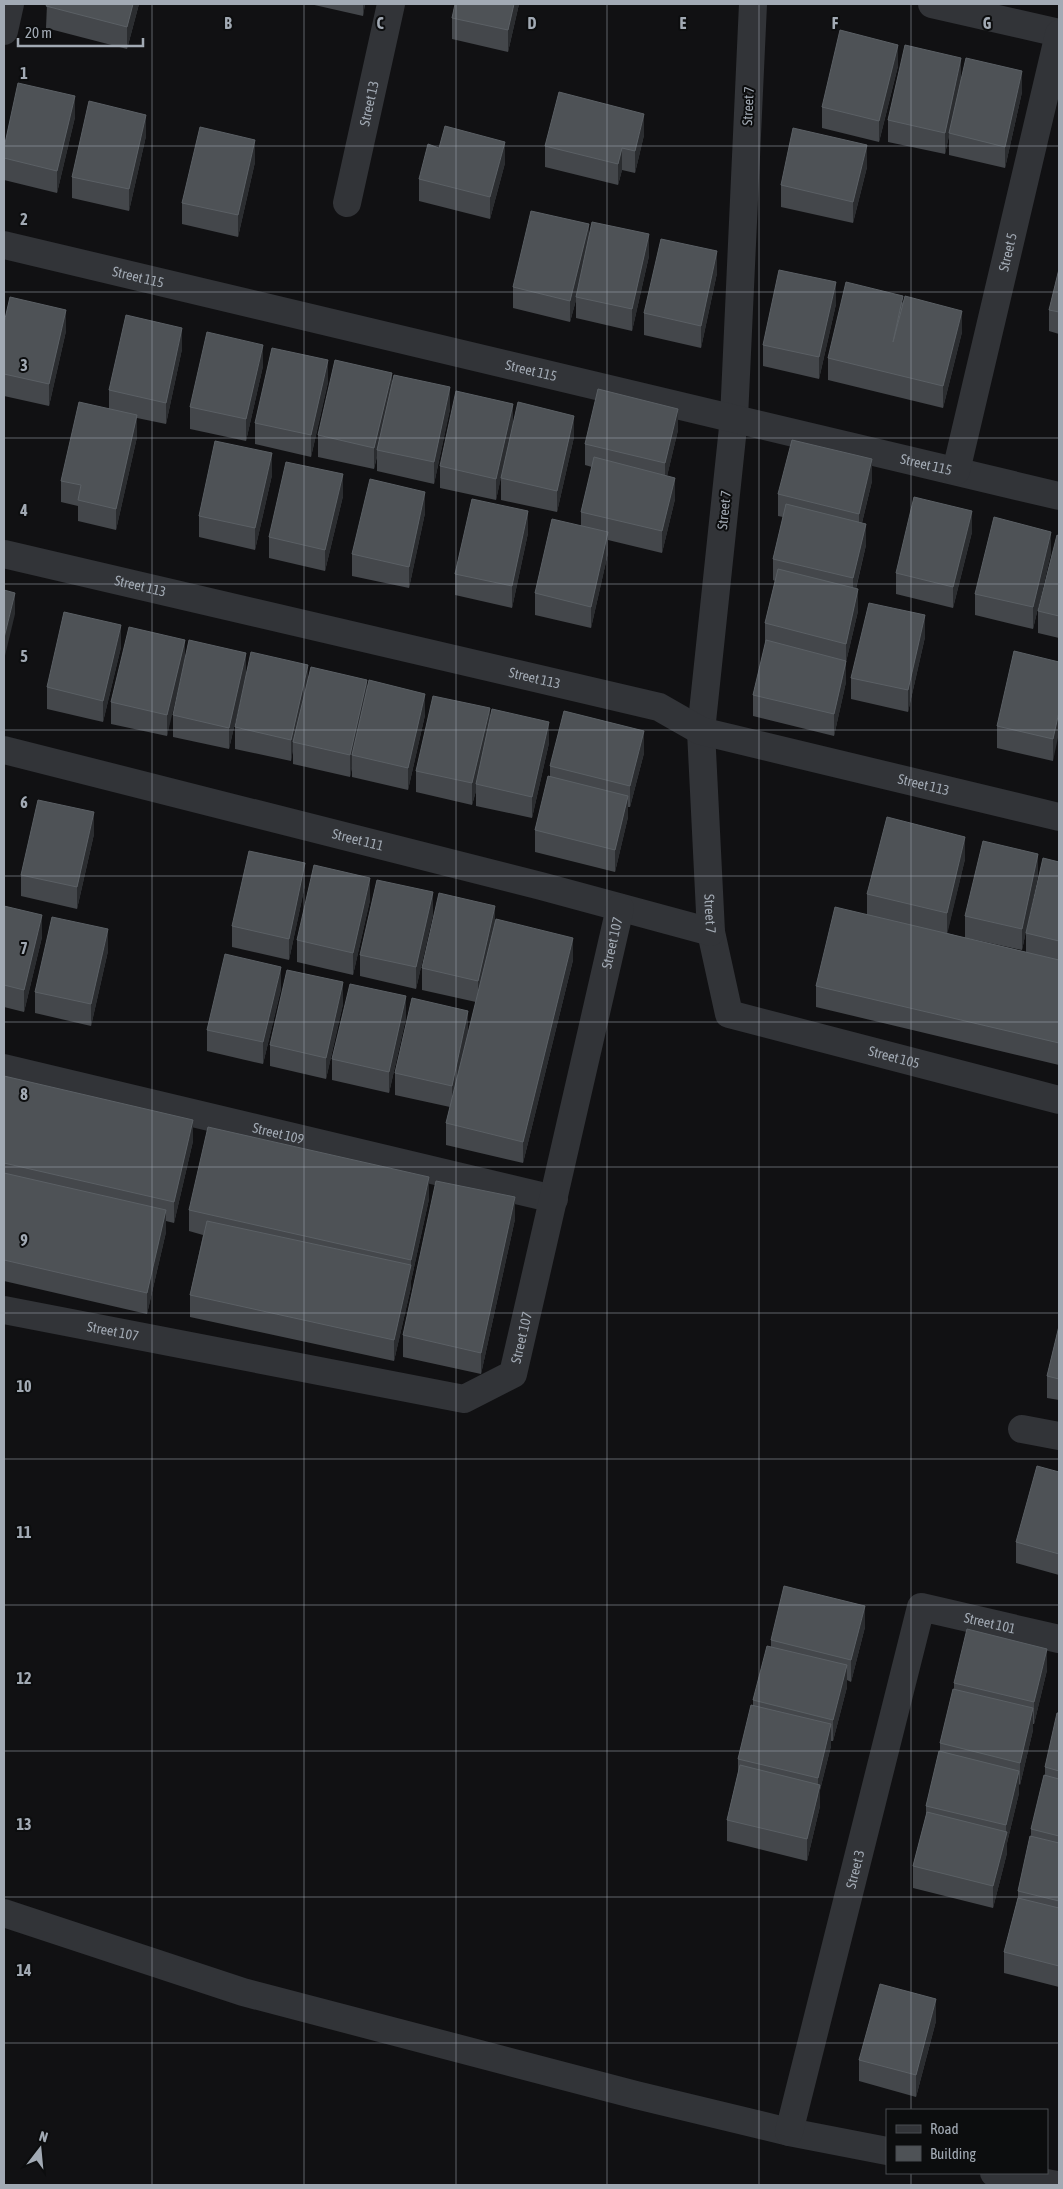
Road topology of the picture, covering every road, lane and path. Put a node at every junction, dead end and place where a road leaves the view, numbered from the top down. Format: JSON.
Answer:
{"nodes":[{"id":1,"x":10,"y":4,"type":"edge"},
{"id":2,"x":392,"y":4,"type":"edge"},
{"id":3,"x":753,"y":4,"type":"edge"},
{"id":4,"x":932,"y":4,"type":"edge"},
{"id":5,"x":4,"y":31,"type":"edge"},
{"id":6,"x":1059,"y":34,"type":"edge"},
{"id":7,"x":347,"y":203,"type":"dead end"},
{"id":8,"x":4,"y":245,"type":"edge"},
{"id":9,"x":734,"y":418,"type":"junction"},
{"id":10,"x":956,"y":471,"type":"junction"},
{"id":11,"x":1059,"y":496,"type":"edge"},
{"id":12,"x":4,"y":554,"type":"edge"},
{"id":13,"x":701,"y":731,"type":"junction"},
{"id":14,"x":4,"y":750,"type":"edge"},
{"id":15,"x":1059,"y":818,"type":"edge"},
{"id":16,"x":620,"y":908,"type":"junction"},
{"id":17,"x":711,"y":932,"type":"junction"},
{"id":18,"x":729,"y":1014,"type":"joint"},
{"id":19,"x":4,"y":1068,"type":"edge"},
{"id":20,"x":1059,"y":1100,"type":"edge"},
{"id":21,"x":554,"y":1199,"type":"junction"},
{"id":22,"x":4,"y":1310,"type":"edge"},
{"id":23,"x":1022,"y":1429,"type":"dead end"},
{"id":24,"x":1059,"y":1436,"type":"edge"},
{"id":25,"x":921,"y":1607,"type":"joint"},
{"id":26,"x":1059,"y":1639,"type":"edge"},
{"id":27,"x":4,"y":1913,"type":"edge"},
{"id":28,"x":789,"y":2132,"type":"junction"},
{"id":29,"x":886,"y":2151,"type":"edge"},
{"id":30,"x":999,"y":2174,"type":"edge"},
{"id":31,"x":1057,"y":2185,"type":"edge"}],
"edges":[{"from":1,"to":5,"type":"street"},
{"from":2,"to":7,"type":"street","name":"Street 13"},
{"from":3,"to":9,"type":"street","name":"Street 7"},
{"from":4,"to":6,"type":"street"},
{"from":6,"to":10,"type":"street","name":"Street 5"},
{"from":8,"to":9,"type":"street","name":"Street 115"},
{"from":9,"to":10,"type":"street","name":"Street 115"},
{"from":9,"to":13,"type":"street","name":"Street 7"},
{"from":10,"to":11,"type":"street","name":"Street 115"},
{"from":12,"to":13,"type":"street","name":"Street 113"},
{"from":13,"to":15,"type":"street","name":"Street 113"},
{"from":13,"to":17,"type":"street","name":"Street 7"},
{"from":14,"to":16,"type":"street","name":"Street 111"},
{"from":16,"to":17,"type":"street","name":"Street 111"},
{"from":16,"to":21,"type":"street","name":"Street 107"},
{"from":17,"to":18,"type":"street","name":"Street 7"},
{"from":18,"to":20,"type":"street","name":"Street 105"},
{"from":19,"to":21,"type":"street","name":"Street 109"},
{"from":21,"to":22,"type":"street","name":"Street 107"},
{"from":23,"to":24,"type":"street"},
{"from":25,"to":26,"type":"street","name":"Street 101"},
{"from":25,"to":28,"type":"street","name":"Street 3"},
{"from":27,"to":28,"type":"street"},
{"from":28,"to":29,"type":"street"},
{"from":30,"to":31,"type":"street"}]}
